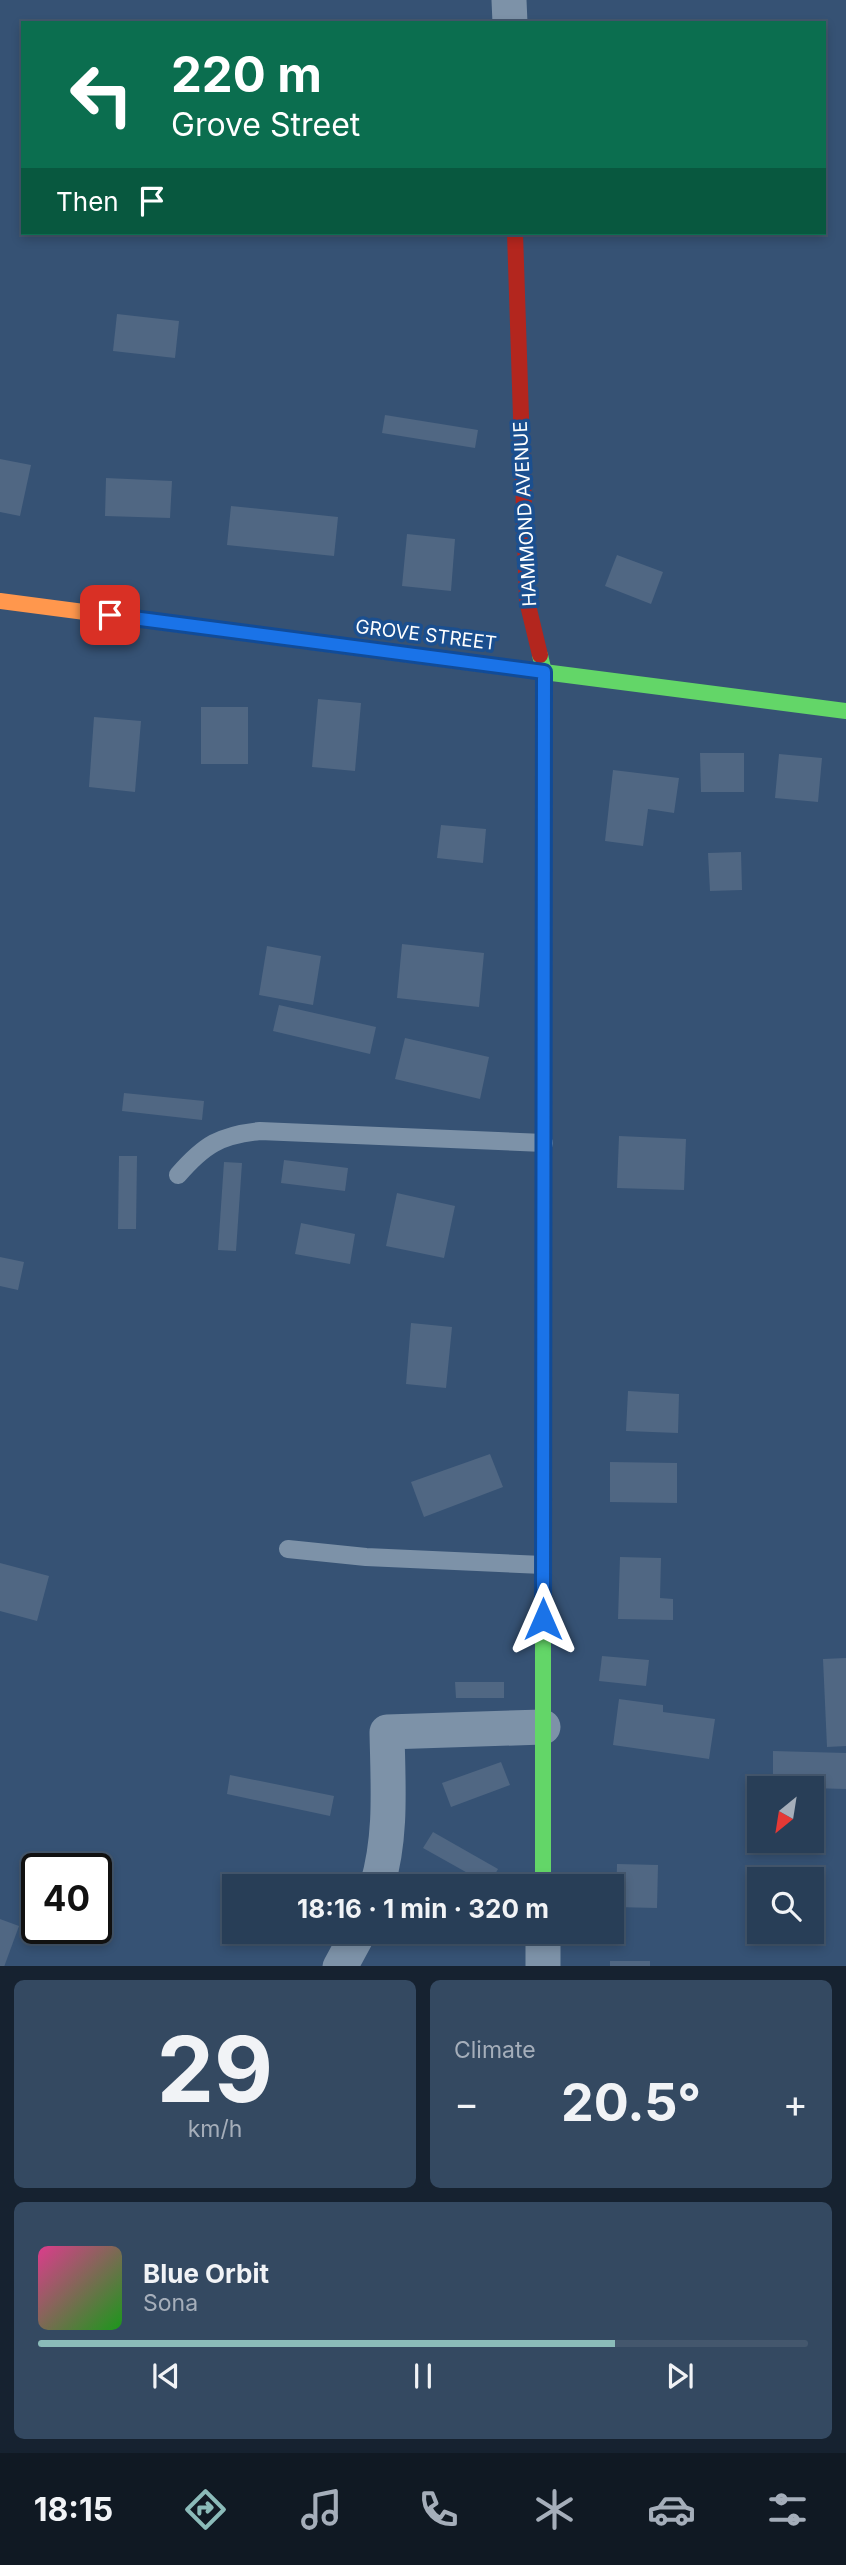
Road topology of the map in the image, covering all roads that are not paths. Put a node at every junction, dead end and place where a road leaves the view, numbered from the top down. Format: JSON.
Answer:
{"nodes":[{"id":1,"x":509,"y":0,"type":"edge"},
{"id":2,"x":510,"y":21,"type":"edge"},
{"id":3,"x":515,"y":235,"type":"edge"},
{"id":4,"x":0,"y":601,"type":"edge"},
{"id":5,"x":544,"y":672,"type":"junction"},
{"id":6,"x":846,"y":711,"type":"edge"},
{"id":7,"x":544,"y":1143,"type":"junction"},
{"id":8,"x":178,"y":1175,"type":"dead end"},
{"id":9,"x":288,"y":1549,"type":"dead end"},
{"id":10,"x":543,"y":1565,"type":"junction"},
{"id":11,"x":543,"y":1727,"type":"junction"},
{"id":12,"x":380,"y":1874,"type":"edge"},
{"id":13,"x":543,"y":1874,"type":"edge"},
{"id":14,"x":352,"y":1944,"type":"edge"},
{"id":15,"x":543,"y":1944,"type":"edge"},
{"id":16,"x":340,"y":1966,"type":"edge"},
{"id":17,"x":543,"y":1966,"type":"edge"}],
"edges":[{"from":1,"to":2,"type":"street"},
{"from":3,"to":5,"type":"street","name":"HAMMOND AVENUE"},
{"from":4,"to":5,"type":"street","name":"GROVE STREET"},
{"from":5,"to":6,"type":"street","name":"GROVE STREET"},
{"from":5,"to":7,"type":"street","name":"HAMMOND AVENUE"},
{"from":7,"to":8,"type":"lane"},
{"from":7,"to":10,"type":"street","name":"HAMMOND AVENUE"},
{"from":9,"to":10,"type":"lane"},
{"from":10,"to":11,"type":"street","name":"HAMMOND AVENUE"},
{"from":11,"to":12,"type":"street"},
{"from":11,"to":13,"type":"street","name":"HAMMOND AVENUE"},
{"from":14,"to":16,"type":"street"},
{"from":15,"to":17,"type":"street"}]}
